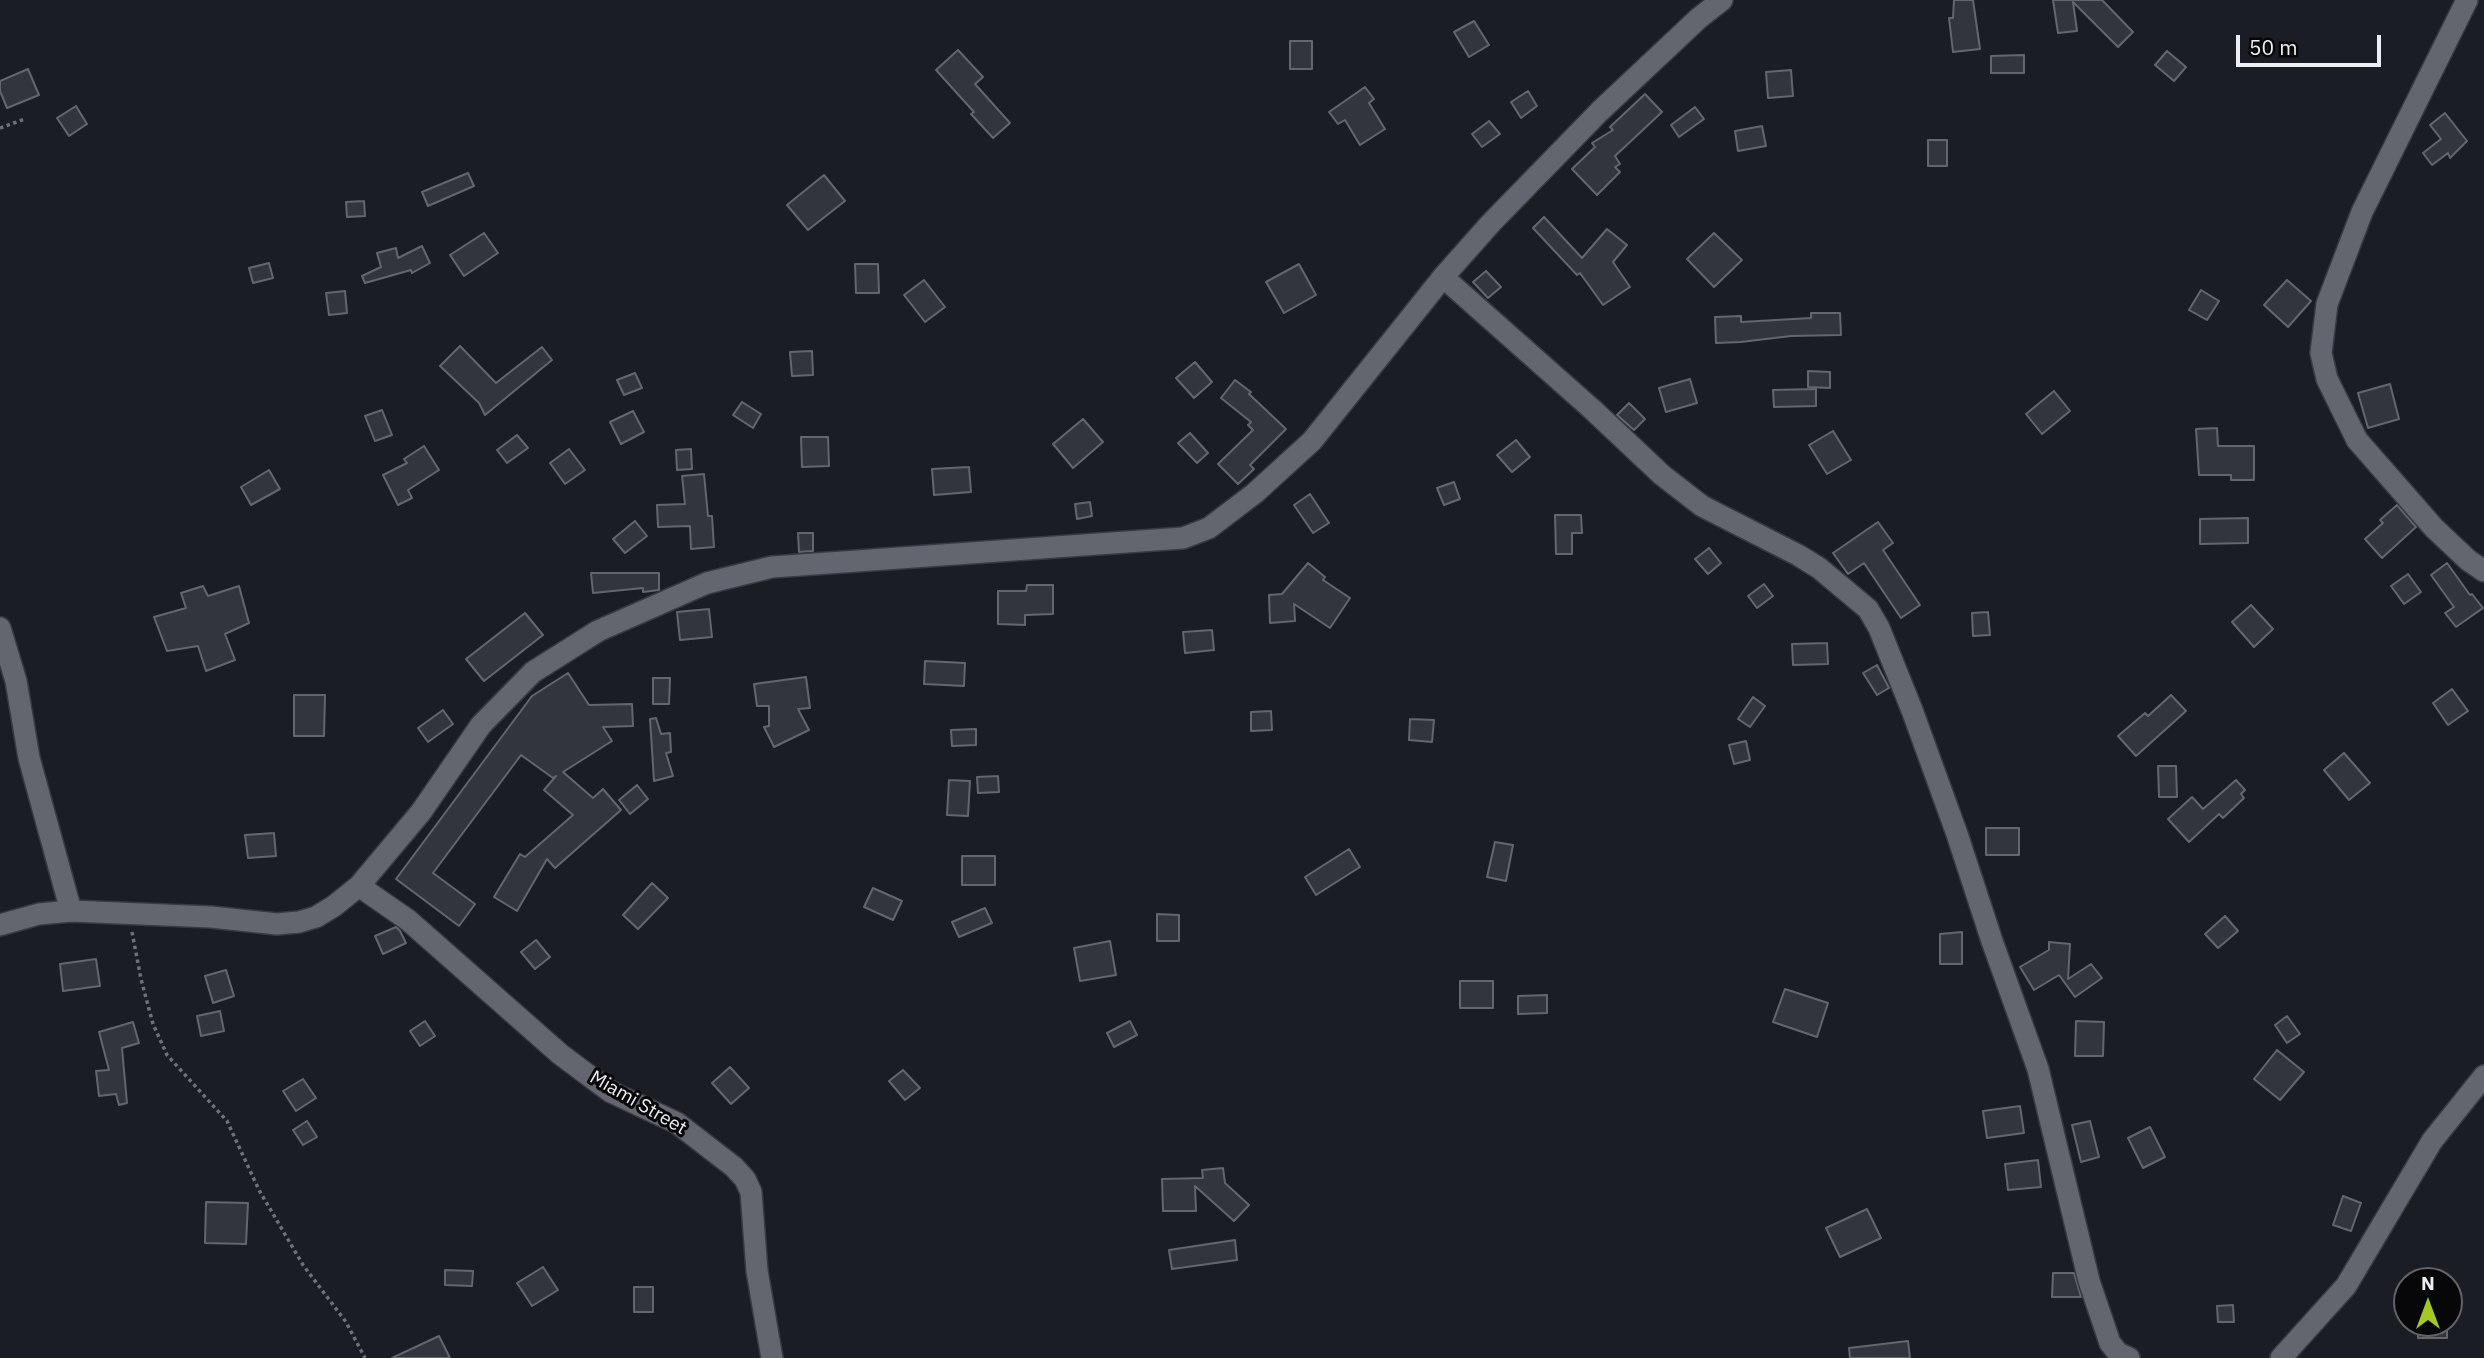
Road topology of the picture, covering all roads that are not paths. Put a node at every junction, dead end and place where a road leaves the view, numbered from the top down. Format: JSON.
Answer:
{"nodes":[{"id":1,"x":1722,"y":0,"type":"edge"},
{"id":2,"x":2467,"y":0,"type":"edge"},
{"id":3,"x":1443,"y":277,"type":"junction"},
{"id":4,"x":2484,"y":570,"type":"edge"},
{"id":5,"x":0,"y":628,"type":"edge"},
{"id":6,"x":359,"y":886,"type":"junction"},
{"id":7,"x":71,"y":911,"type":"junction"},
{"id":8,"x":0,"y":925,"type":"edge"},
{"id":9,"x":2484,"y":1076,"type":"edge"},
{"id":10,"x":2109,"y":1351,"type":"edge"},
{"id":11,"x":772,"y":1358,"type":"edge"},
{"id":12,"x":2129,"y":1358,"type":"edge"},
{"id":13,"x":2281,"y":1358,"type":"edge"}],
"edges":[{"from":1,"to":3,"type":"street"},
{"from":2,"to":4,"type":"street"},
{"from":3,"to":6,"type":"street"},
{"from":3,"to":10,"type":"street"},
{"from":5,"to":7,"type":"street"},
{"from":6,"to":7,"type":"street"},
{"from":6,"to":11,"type":"street","name":"Miami Street"},
{"from":7,"to":8,"type":"street"},
{"from":9,"to":13,"type":"street"},
{"from":10,"to":12,"type":"street"}]}
